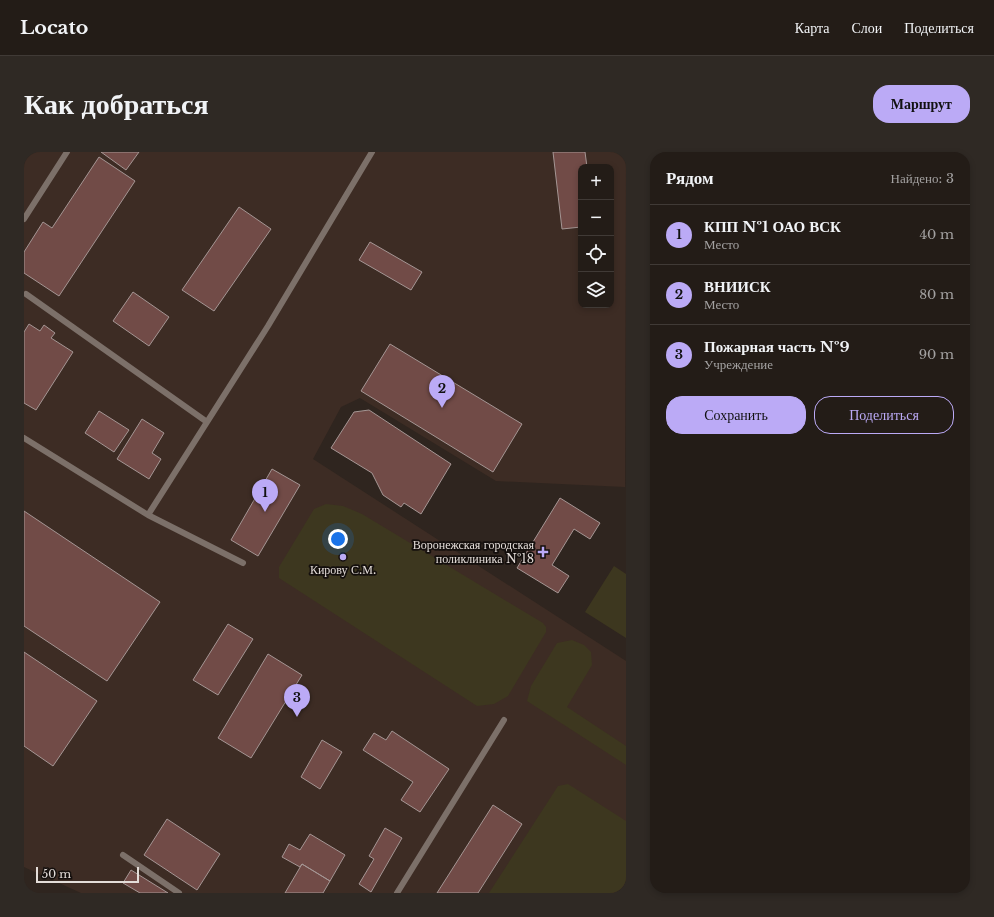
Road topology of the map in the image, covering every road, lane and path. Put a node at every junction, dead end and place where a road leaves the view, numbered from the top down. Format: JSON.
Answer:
{"nodes":[{"id":1,"x":67,"y":152,"type":"edge"},
{"id":2,"x":372,"y":152,"type":"edge"},
{"id":3,"x":24,"y":219,"type":"edge"},
{"id":4,"x":25,"y":295,"type":"edge"},
{"id":5,"x":207,"y":422,"type":"junction"},
{"id":6,"x":24,"y":438,"type":"edge"},
{"id":7,"x":148,"y":515,"type":"junction"},
{"id":8,"x":243,"y":563,"type":"dead end"},
{"id":9,"x":504,"y":720,"type":"dead end"},
{"id":10,"x":124,"y":855,"type":"dead end"},
{"id":11,"x":179,"y":893,"type":"edge"},
{"id":12,"x":397,"y":893,"type":"edge"}],
"edges":[{"from":1,"to":3,"type":"lane"},
{"from":2,"to":5,"type":"lane"},
{"from":4,"to":5,"type":"lane"},
{"from":5,"to":7,"type":"lane"},
{"from":6,"to":7,"type":"lane"},
{"from":7,"to":8,"type":"lane"},
{"from":9,"to":12,"type":"lane"},
{"from":10,"to":11,"type":"lane"}]}
